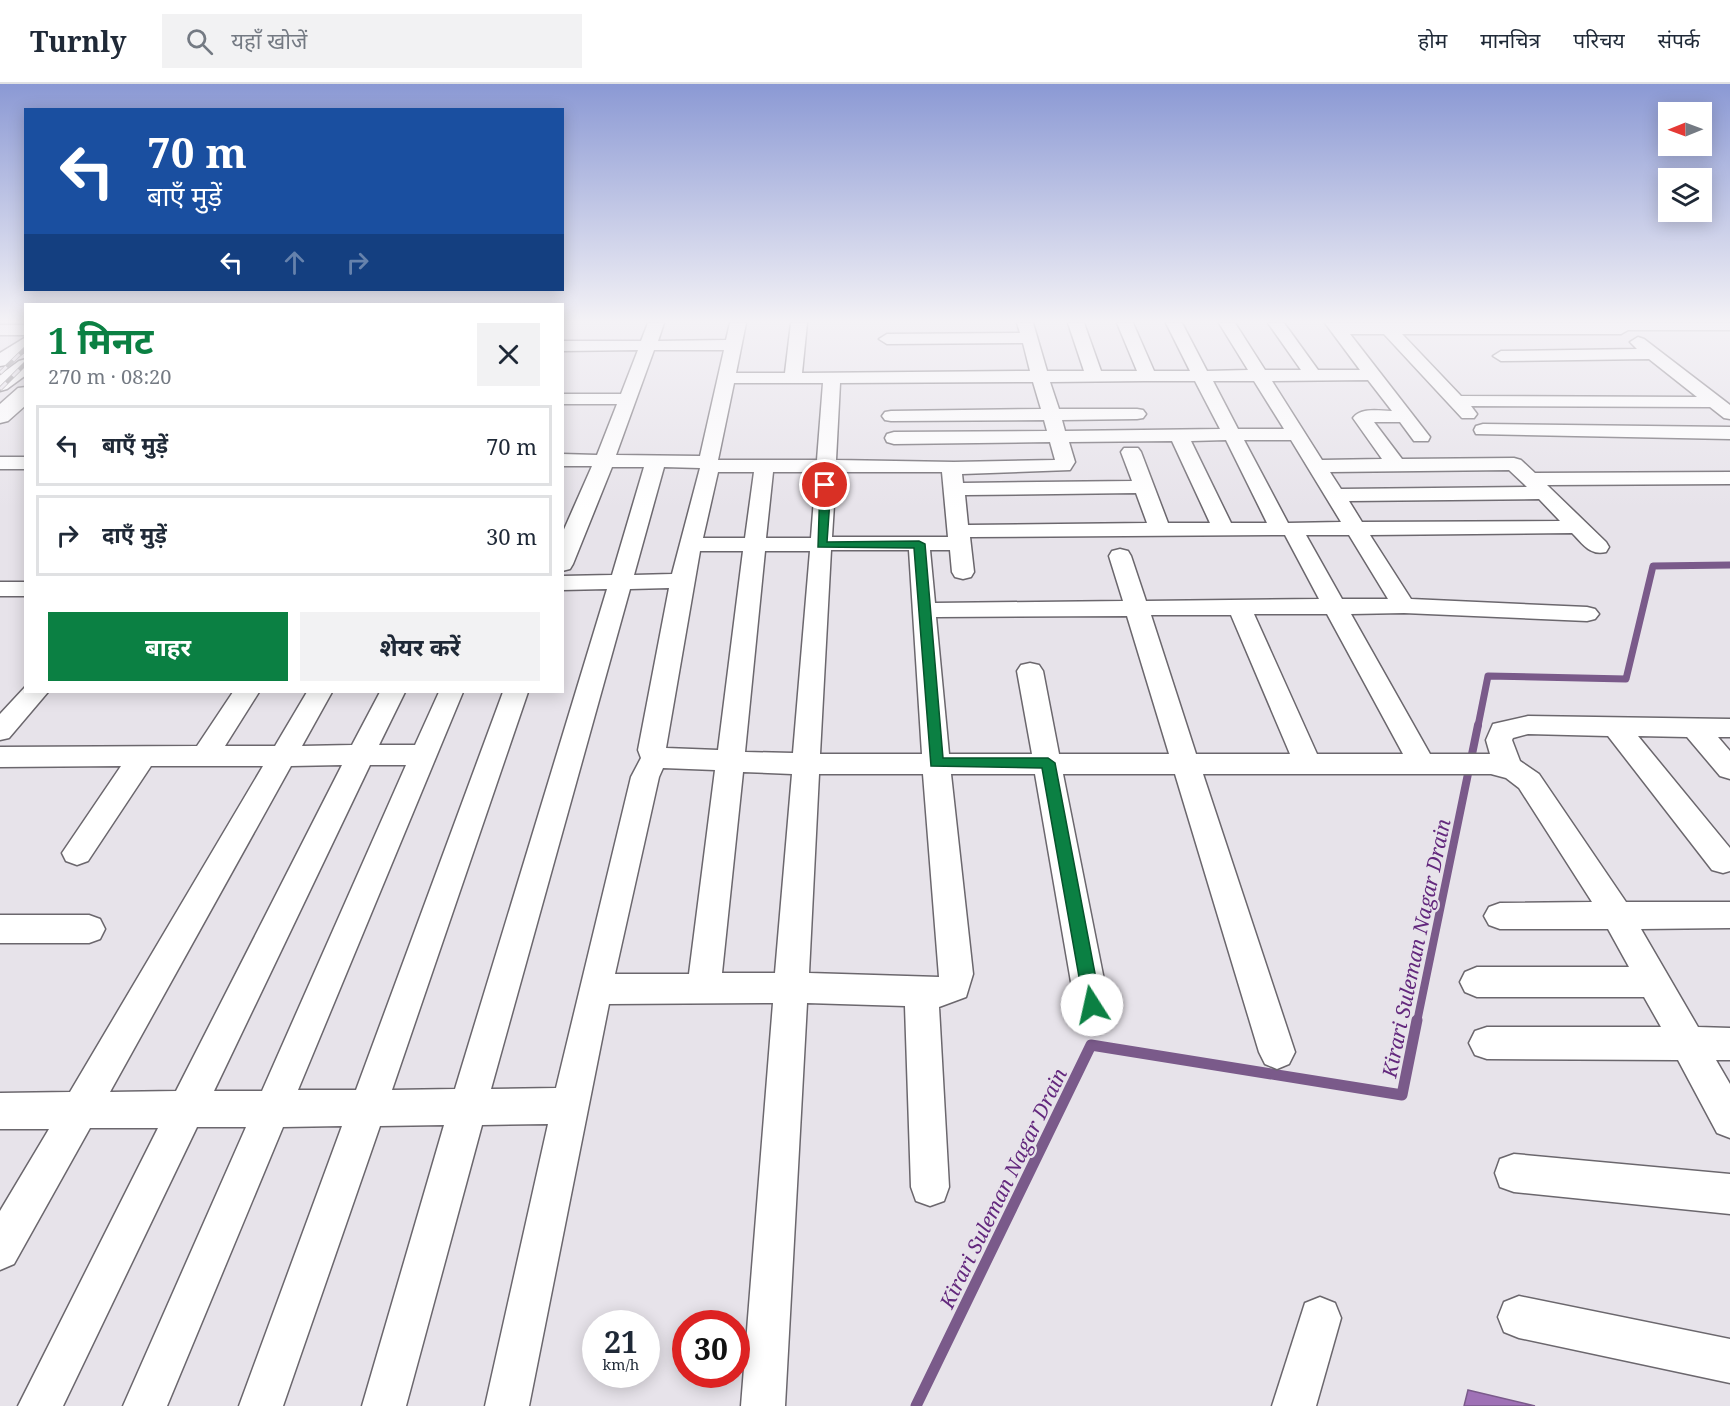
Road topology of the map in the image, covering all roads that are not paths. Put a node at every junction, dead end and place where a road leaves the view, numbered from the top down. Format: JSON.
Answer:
{"nodes":[{"id":1,"x":634,"y":385,"type":"edge"},
{"id":2,"x":725,"y":385,"type":"edge"},
{"id":3,"x":832,"y":385,"type":"edge"},
{"id":4,"x":1042,"y":385,"type":"edge"},
{"id":5,"x":1206,"y":385,"type":"edge"},
{"id":6,"x":1265,"y":385,"type":"edge"},
{"id":7,"x":1381,"y":385,"type":"edge"},
{"id":8,"x":1441,"y":385,"type":"edge"},
{"id":9,"x":1694,"y":385,"type":"edge"},
{"id":10,"x":24,"y":395,"type":"edge"},
{"id":11,"x":564,"y":399,"type":"edge"},
{"id":12,"x":629,"y":399,"type":"junction"},
{"id":13,"x":1095,"y":399,"type":"dead end"},
{"id":14,"x":1456,"y":401,"type":"junction"},
{"id":15,"x":1048,"y":407,"type":"junction"},
{"id":16,"x":1724,"y":407,"type":"edge"},
{"id":17,"x":1137,"y":414,"type":"dead end"},
{"id":18,"x":0,"y":416,"type":"edge"},
{"id":19,"x":1407,"y":417,"type":"junction"},
{"id":20,"x":1483,"y":430,"type":"junction"},
{"id":21,"x":1730,"y":433,"type":"edge"},
{"id":22,"x":1296,"y":434,"type":"junction"},
{"id":23,"x":1179,"y":435,"type":"junction"},
{"id":24,"x":1231,"y":435,"type":"junction"},
{"id":25,"x":1056,"y":436,"type":"junction"},
{"id":26,"x":1421,"y":437,"type":"dead end"},
{"id":27,"x":1131,"y":452,"type":"dead end"},
{"id":28,"x":564,"y":460,"type":"edge"},
{"id":29,"x":605,"y":460,"type":"junction"},
{"id":30,"x":656,"y":461,"type":"junction"},
{"id":31,"x":0,"y":463,"type":"edge"},
{"id":32,"x":24,"y":463,"type":"edge"},
{"id":33,"x":709,"y":464,"type":"junction"},
{"id":34,"x":1514,"y":464,"type":"junction"},
{"id":35,"x":827,"y":465,"type":"junction"},
{"id":36,"x":1396,"y":465,"type":"junction"},
{"id":37,"x":764,"y":466,"type":"junction"},
{"id":38,"x":1316,"y":466,"type":"junction"},
{"id":39,"x":950,"y":468,"type":"junction"},
{"id":40,"x":1730,"y":478,"type":"edge"},
{"id":41,"x":1537,"y":486,"type":"junction"},
{"id":42,"x":1144,"y":487,"type":"junction"},
{"id":43,"x":953,"y":489,"type":"junction"},
{"id":44,"x":1335,"y":495,"type":"junction"},
{"id":45,"x":1579,"y":527,"type":"junction"},
{"id":46,"x":1355,"y":528,"type":"junction"},
{"id":47,"x":1223,"y":529,"type":"junction"},
{"id":48,"x":1287,"y":529,"type":"junction"},
{"id":49,"x":1160,"y":530,"type":"junction"},
{"id":50,"x":959,"y":537,"type":"junction"},
{"id":51,"x":919,"y":544,"type":"junction"},
{"id":52,"x":691,"y":545,"type":"junction"},
{"id":53,"x":755,"y":545,"type":"junction"},
{"id":54,"x":821,"y":545,"type":"junction"},
{"id":55,"x":1598,"y":547,"type":"dead end"},
{"id":56,"x":1120,"y":556,"type":"dead end"},
{"id":57,"x":564,"y":559,"type":"edge"},
{"id":58,"x":963,"y":572,"type":"dead end"},
{"id":59,"x":682,"y":581,"type":"junction"},
{"id":60,"x":619,"y":582,"type":"junction"},
{"id":61,"x":564,"y":583,"type":"edge"},
{"id":62,"x":0,"y":589,"type":"edge"},
{"id":63,"x":24,"y":589,"type":"edge"},
{"id":64,"x":1335,"y":606,"type":"junction"},
{"id":65,"x":1404,"y":606,"type":"junction"},
{"id":66,"x":1239,"y":607,"type":"junction"},
{"id":67,"x":1135,"y":608,"type":"junction"},
{"id":68,"x":924,"y":610,"type":"junction"},
{"id":69,"x":1587,"y":614,"type":"dead end"},
{"id":70,"x":1030,"y":671,"type":"dead end"},
{"id":71,"x":34,"y":693,"type":"edge"},
{"id":72,"x":245,"y":693,"type":"edge"},
{"id":73,"x":318,"y":693,"type":"edge"},
{"id":74,"x":392,"y":693,"type":"edge"},
{"id":75,"x":451,"y":693,"type":"edge"},
{"id":76,"x":516,"y":693,"type":"edge"},
{"id":77,"x":1617,"y":728,"type":"junction"},
{"id":78,"x":1695,"y":728,"type":"junction"},
{"id":79,"x":1730,"y":728,"type":"edge"},
{"id":80,"x":0,"y":731,"type":"edge"},
{"id":81,"x":283,"y":755,"type":"junction"},
{"id":82,"x":361,"y":755,"type":"junction"},
{"id":83,"x":423,"y":755,"type":"junction"},
{"id":84,"x":143,"y":756,"type":"junction"},
{"id":85,"x":205,"y":756,"type":"junction"},
{"id":86,"x":0,"y":757,"type":"edge"},
{"id":87,"x":655,"y":759,"type":"junction"},
{"id":88,"x":731,"y":762,"type":"junction"},
{"id":89,"x":936,"y":763,"type":"junction"},
{"id":90,"x":1048,"y":763,"type":"junction"},
{"id":91,"x":1185,"y":763,"type":"junction"},
{"id":92,"x":805,"y":764,"type":"junction"},
{"id":93,"x":1308,"y":764,"type":"junction"},
{"id":94,"x":1431,"y":764,"type":"junction"},
{"id":95,"x":1499,"y":765,"type":"junction"},
{"id":96,"x":1730,"y":769,"type":"edge"},
{"id":97,"x":77,"y":853,"type":"dead end"},
{"id":98,"x":1723,"y":861,"type":"dead end"},
{"id":99,"x":1617,"y":915,"type":"junction"},
{"id":100,"x":1730,"y":915,"type":"edge"},
{"id":101,"x":1500,"y":916,"type":"dead end"},
{"id":102,"x":0,"y":929,"type":"edge"},
{"id":103,"x":89,"y":929,"type":"dead end"},
{"id":104,"x":1477,"y":982,"type":"dead end"},
{"id":105,"x":1654,"y":982,"type":"junction"},
{"id":106,"x":790,"y":988,"type":"junction"},
{"id":107,"x":595,"y":989,"type":"junction"},
{"id":108,"x":704,"y":989,"type":"junction"},
{"id":109,"x":921,"y":991,"type":"junction"},
{"id":110,"x":1092,"y":1005,"type":"dead end"},
{"id":111,"x":1687,"y":1043,"type":"junction"},
{"id":112,"x":1487,"y":1044,"type":"dead end"},
{"id":113,"x":1730,"y":1044,"type":"edge"},
{"id":114,"x":1277,"y":1052,"type":"dead end"},
{"id":115,"x":572,"y":1106,"type":"junction"},
{"id":116,"x":366,"y":1107,"type":"junction"},
{"id":117,"x":468,"y":1107,"type":"junction"},
{"id":118,"x":184,"y":1109,"type":"junction"},
{"id":119,"x":272,"y":1109,"type":"junction"},
{"id":120,"x":80,"y":1110,"type":"junction"},
{"id":121,"x":0,"y":1111,"type":"edge"},
{"id":122,"x":1730,"y":1120,"type":"edge"},
{"id":123,"x":1514,"y":1173,"type":"dead end"},
{"id":124,"x":930,"y":1187,"type":"dead end"},
{"id":125,"x":1730,"y":1194,"type":"edge"},
{"id":126,"x":0,"y":1250,"type":"edge"},
{"id":127,"x":1519,"y":1317,"type":"dead end"},
{"id":128,"x":1320,"y":1318,"type":"dead end"},
{"id":129,"x":1730,"y":1361,"type":"edge"},
{"id":130,"x":39,"y":1406,"type":"edge"},
{"id":131,"x":145,"y":1406,"type":"edge"},
{"id":132,"x":261,"y":1406,"type":"edge"},
{"id":133,"x":384,"y":1406,"type":"edge"},
{"id":134,"x":507,"y":1406,"type":"edge"},
{"id":135,"x":763,"y":1406,"type":"edge"},
{"id":136,"x":1294,"y":1406,"type":"edge"}],
"edges":[{"from":1,"to":12,"type":"street"},
{"from":2,"to":33,"type":"street"},
{"from":3,"to":35,"type":"street"},
{"from":4,"to":15,"type":"street"},
{"from":5,"to":24,"type":"street"},
{"from":6,"to":22,"type":"street"},
{"from":7,"to":19,"type":"street"},
{"from":8,"to":14,"type":"street"},
{"from":9,"to":16,"type":"street"},
{"from":10,"to":18,"type":"highway"},
{"from":11,"to":12,"type":"street"},
{"from":12,"to":29,"type":"street"},
{"from":13,"to":15,"type":"street"},
{"from":14,"to":16,"type":"street"},
{"from":14,"to":20,"type":"street"},
{"from":15,"to":17,"type":"street"},
{"from":15,"to":25,"type":"street"},
{"from":15,"to":25,"type":"street"},
{"from":19,"to":26,"type":"street"},
{"from":19,"to":36,"type":"street"},
{"from":20,"to":21,"type":"street"},
{"from":20,"to":34,"type":"street"},
{"from":22,"to":24,"type":"street"},
{"from":22,"to":38,"type":"street"},
{"from":23,"to":24,"type":"street"},
{"from":23,"to":25,"type":"street"},
{"from":23,"to":47,"type":"street"},
{"from":24,"to":48,"type":"street"},
{"from":25,"to":39,"type":"street"},
{"from":27,"to":42,"type":"street"},
{"from":28,"to":29,"type":"street"},
{"from":29,"to":30,"type":"street"},
{"from":29,"to":57,"type":"street"},
{"from":30,"to":33,"type":"street"},
{"from":30,"to":60,"type":"street"},
{"from":31,"to":32,"type":"street"},
{"from":33,"to":37,"type":"street"},
{"from":33,"to":52,"type":"street"},
{"from":34,"to":36,"type":"street"},
{"from":34,"to":41,"type":"street"},
{"from":35,"to":37,"type":"street"},
{"from":35,"to":39,"type":"street"},
{"from":35,"to":54,"type":"street"},
{"from":36,"to":38,"type":"street"},
{"from":37,"to":53,"type":"street"},
{"from":38,"to":44,"type":"street"},
{"from":39,"to":43,"type":"street"},
{"from":40,"to":41,"type":"street"},
{"from":41,"to":44,"type":"street"},
{"from":41,"to":45,"type":"street"},
{"from":42,"to":43,"type":"street"},
{"from":42,"to":49,"type":"street"},
{"from":43,"to":50,"type":"street"},
{"from":44,"to":46,"type":"street"},
{"from":45,"to":46,"type":"street"},
{"from":45,"to":55,"type":"street"},
{"from":46,"to":48,"type":"street"},
{"from":46,"to":65,"type":"street"},
{"from":47,"to":48,"type":"street"},
{"from":47,"to":49,"type":"street"},
{"from":48,"to":64,"type":"street"},
{"from":49,"to":50,"type":"street"},
{"from":50,"to":51,"type":"street"},
{"from":50,"to":58,"type":"street"},
{"from":51,"to":54,"type":"street"},
{"from":51,"to":68,"type":"street"},
{"from":52,"to":53,"type":"street"},
{"from":52,"to":59,"type":"street"},
{"from":53,"to":54,"type":"street"},
{"from":53,"to":88,"type":"street"},
{"from":54,"to":92,"type":"street"},
{"from":56,"to":67,"type":"street"},
{"from":59,"to":60,"type":"street"},
{"from":59,"to":87,"type":"street"},
{"from":60,"to":61,"type":"street"},
{"from":60,"to":117,"type":"street"},
{"from":62,"to":63,"type":"street"},
{"from":64,"to":65,"type":"street"},
{"from":64,"to":66,"type":"street"},
{"from":64,"to":94,"type":"street"},
{"from":65,"to":69,"type":"street"},
{"from":66,"to":67,"type":"street"},
{"from":66,"to":93,"type":"street"},
{"from":67,"to":68,"type":"street"},
{"from":67,"to":91,"type":"street"},
{"from":68,"to":89,"type":"street"},
{"from":70,"to":90,"type":"street"},
{"from":71,"to":80,"type":"street"},
{"from":72,"to":85,"type":"street"},
{"from":73,"to":81,"type":"street"},
{"from":74,"to":82,"type":"street"},
{"from":75,"to":83,"type":"street"},
{"from":76,"to":116,"type":"street"},
{"from":77,"to":78,"type":"street"},
{"from":77,"to":95,"type":"street"},
{"from":77,"to":98,"type":"street"},
{"from":78,"to":79,"type":"street"},
{"from":78,"to":96,"type":"street"},
{"from":81,"to":82,"type":"street"},
{"from":81,"to":85,"type":"street"},
{"from":81,"to":120,"type":"street"},
{"from":82,"to":83,"type":"street"},
{"from":82,"to":118,"type":"street"},
{"from":83,"to":119,"type":"street"},
{"from":84,"to":85,"type":"street"},
{"from":84,"to":86,"type":"street"},
{"from":84,"to":97,"type":"street"},
{"from":87,"to":88,"type":"street"},
{"from":87,"to":107,"type":"street"},
{"from":88,"to":92,"type":"street"},
{"from":88,"to":108,"type":"street"},
{"from":89,"to":90,"type":"street"},
{"from":89,"to":92,"type":"street"},
{"from":89,"to":109,"type":"street"},
{"from":90,"to":91,"type":"street"},
{"from":90,"to":110,"type":"street"},
{"from":91,"to":93,"type":"street"},
{"from":91,"to":114,"type":"street"},
{"from":92,"to":106,"type":"street"},
{"from":93,"to":94,"type":"street"},
{"from":94,"to":95,"type":"street"},
{"from":95,"to":99,"type":"street"},
{"from":99,"to":100,"type":"street"},
{"from":99,"to":101,"type":"street"},
{"from":99,"to":105,"type":"street"},
{"from":102,"to":103,"type":"street"},
{"from":104,"to":105,"type":"street"},
{"from":105,"to":111,"type":"street"},
{"from":106,"to":108,"type":"street"},
{"from":106,"to":109,"type":"street"},
{"from":106,"to":135,"type":"street"},
{"from":107,"to":108,"type":"street"},
{"from":107,"to":115,"type":"street"},
{"from":109,"to":124,"type":"street"},
{"from":111,"to":112,"type":"street"},
{"from":111,"to":113,"type":"street"},
{"from":111,"to":122,"type":"street"},
{"from":115,"to":117,"type":"street"},
{"from":115,"to":134,"type":"street"},
{"from":116,"to":117,"type":"street"},
{"from":116,"to":119,"type":"street"},
{"from":116,"to":132,"type":"street"},
{"from":117,"to":133,"type":"street"},
{"from":118,"to":119,"type":"street"},
{"from":118,"to":120,"type":"street"},
{"from":118,"to":130,"type":"street"},
{"from":119,"to":131,"type":"street"},
{"from":120,"to":121,"type":"street"},
{"from":120,"to":126,"type":"street"},
{"from":123,"to":125,"type":"street"},
{"from":127,"to":129,"type":"street"},
{"from":128,"to":136,"type":"street"}]}
